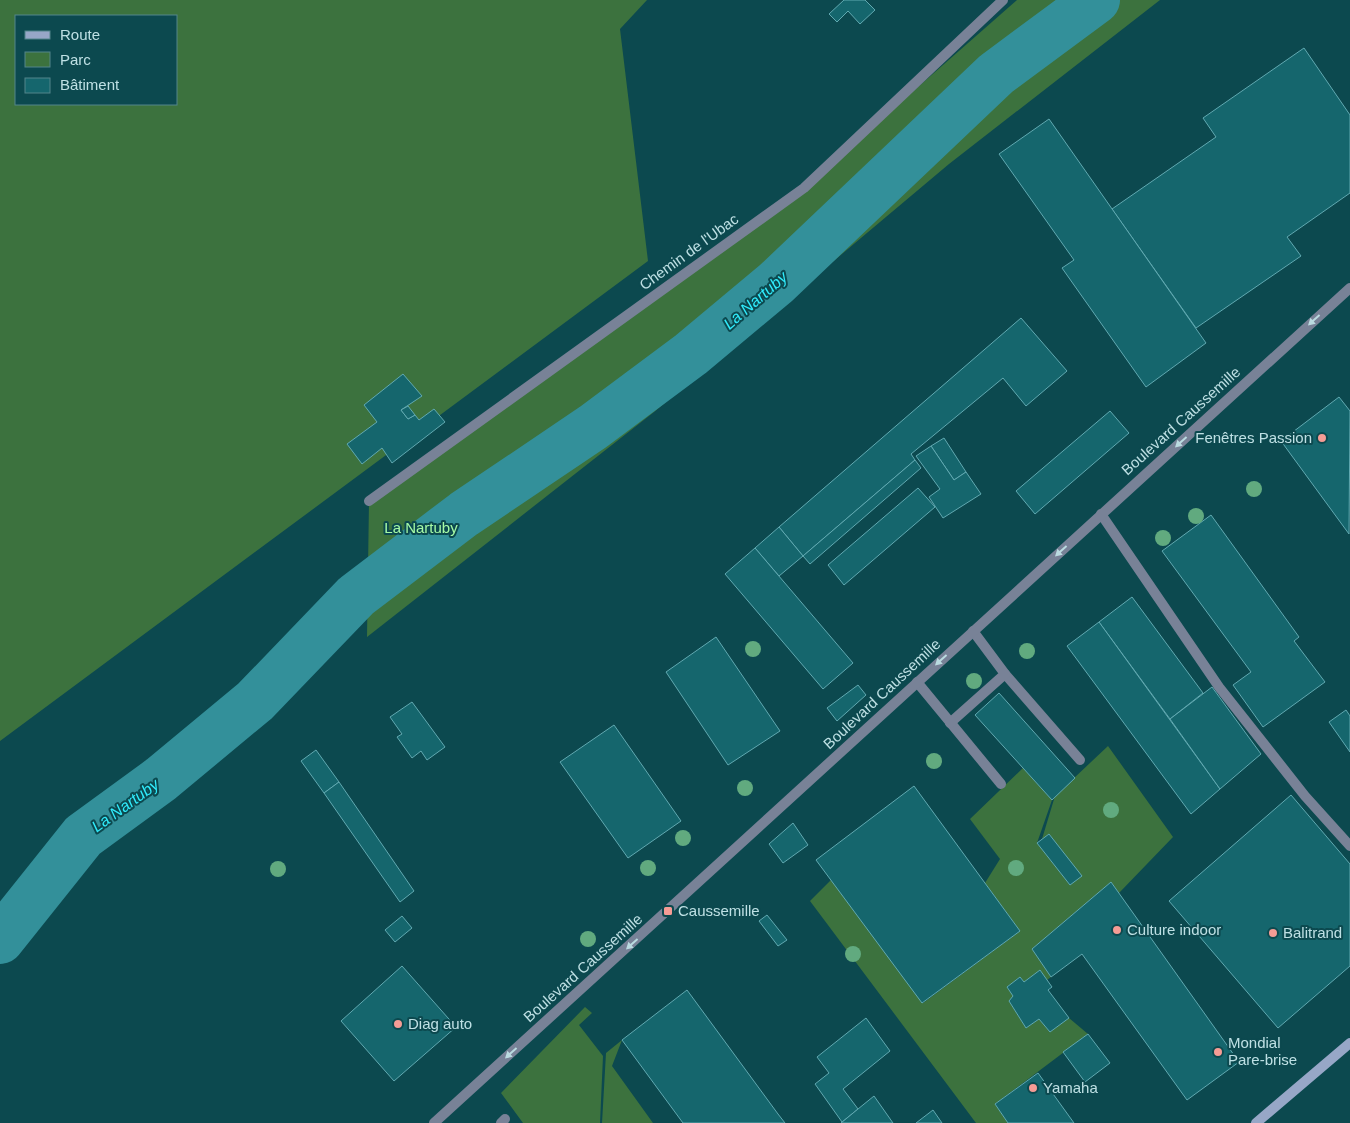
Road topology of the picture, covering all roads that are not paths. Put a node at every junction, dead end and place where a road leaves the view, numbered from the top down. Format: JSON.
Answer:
{"nodes":[{"id":1,"x":1004,"y":0,"type":"edge"},
{"id":2,"x":1350,"y":288,"type":"edge"},
{"id":3,"x":369,"y":501,"type":"dead end"},
{"id":4,"x":1101,"y":514,"type":"junction"},
{"id":5,"x":972,"y":631,"type":"junction"},
{"id":6,"x":1005,"y":674,"type":"junction"},
{"id":7,"x":916,"y":682,"type":"junction"},
{"id":8,"x":950,"y":723,"type":"junction"},
{"id":9,"x":1080,"y":760,"type":"dead end"},
{"id":10,"x":1001,"y":784,"type":"dead end"},
{"id":11,"x":1350,"y":846,"type":"edge"},
{"id":12,"x":1350,"y":1044,"type":"edge"},
{"id":13,"x":434,"y":1123,"type":"edge"},
{"id":14,"x":1256,"y":1123,"type":"edge"}],
"edges":[{"from":1,"to":3,"type":"street","name":"Chemin de l'Ubac"},
{"from":2,"to":4,"type":"street","name":"Boulevard Caussemille","one_way":true},
{"from":4,"to":5,"type":"street","name":"Boulevard Caussemille","one_way":true},
{"from":4,"to":11,"type":"street"},
{"from":5,"to":6,"type":"street"},
{"from":5,"to":7,"type":"street","name":"Boulevard Caussemille","one_way":true},
{"from":6,"to":8,"type":"street"},
{"from":6,"to":9,"type":"street"},
{"from":7,"to":8,"type":"street"},
{"from":7,"to":13,"type":"street","name":"Boulevard Caussemille","one_way":true},
{"from":8,"to":10,"type":"street"},
{"from":12,"to":14,"type":"main road"}]}
